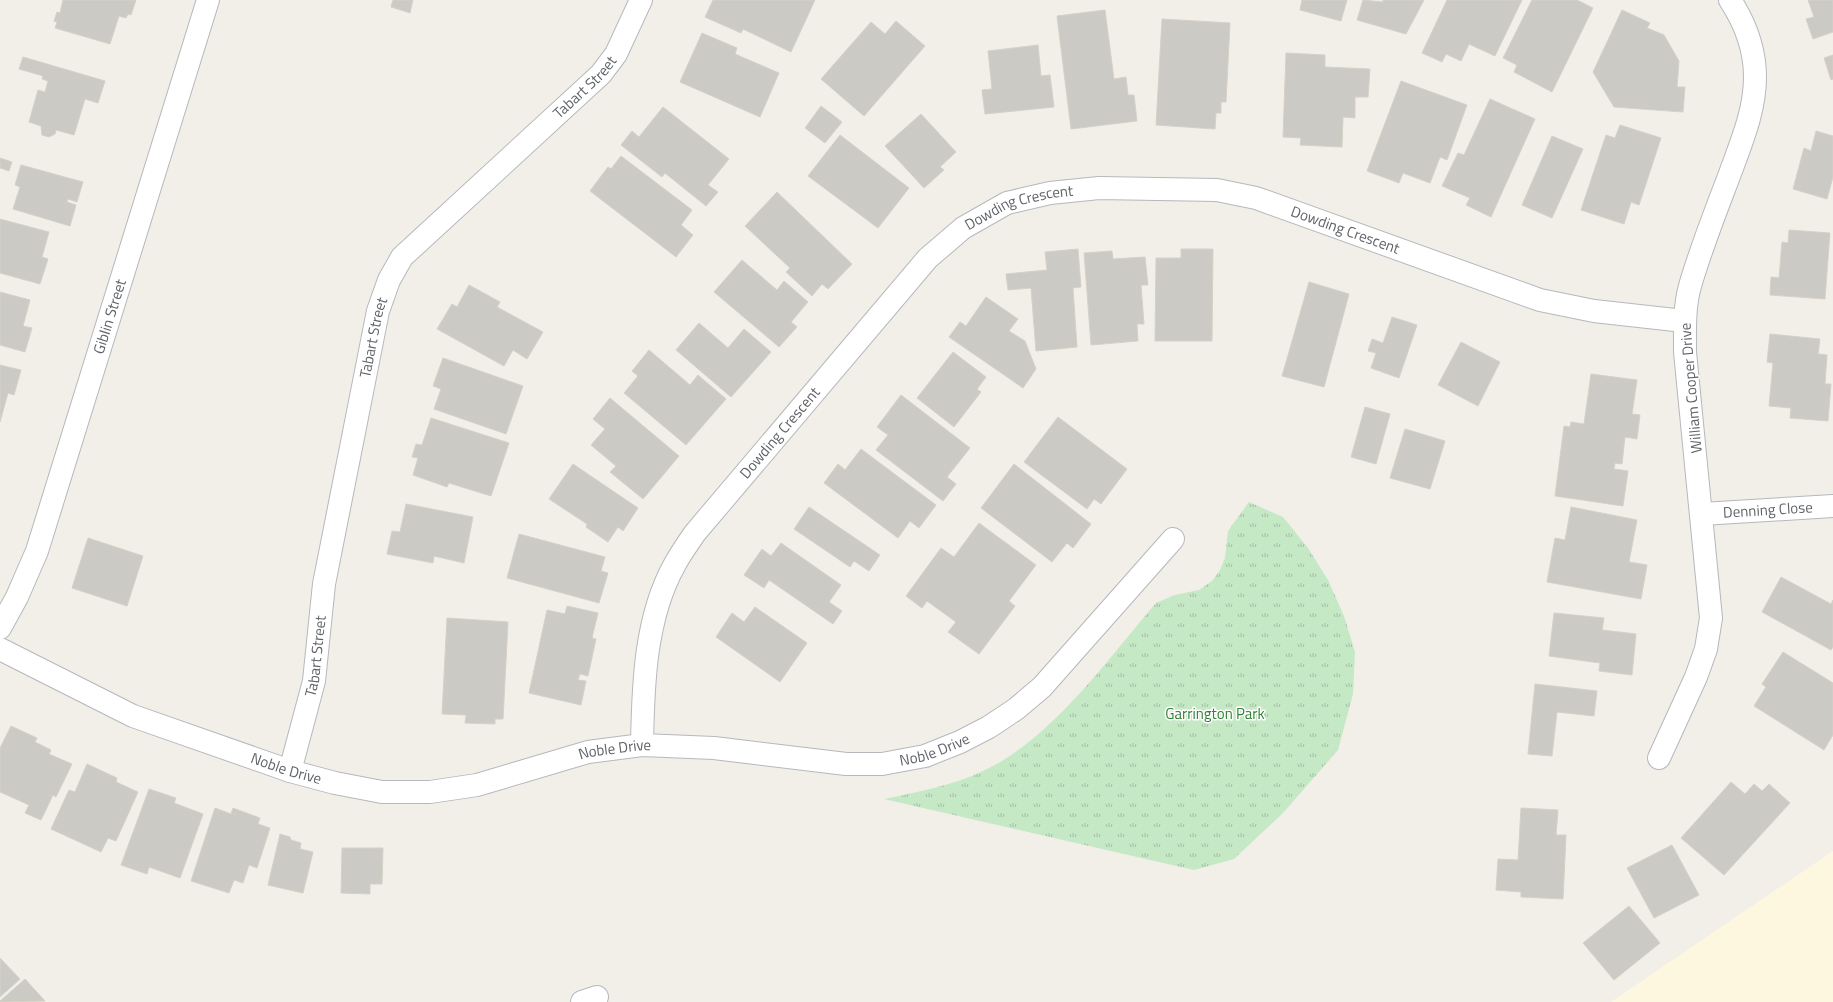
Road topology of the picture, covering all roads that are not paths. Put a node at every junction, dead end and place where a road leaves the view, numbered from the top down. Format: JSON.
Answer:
{"nodes":[{"id":1,"x":208,"y":0,"type":"edge"},
{"id":2,"x":641,"y":0,"type":"edge"},
{"id":3,"x":1730,"y":0,"type":"edge"},
{"id":4,"x":1684,"y":321,"type":"junction"},
{"id":5,"x":1833,"y":506,"type":"edge"},
{"id":6,"x":1702,"y":514,"type":"junction"},
{"id":7,"x":1173,"y":539,"type":"dead end"},
{"id":8,"x":0,"y":628,"type":"edge"},
{"id":9,"x":0,"y":649,"type":"edge"},
{"id":10,"x":642,"y":745,"type":"junction"},
{"id":11,"x":1659,"y":758,"type":"dead end"},
{"id":12,"x":290,"y":771,"type":"junction"}],
"edges":[{"from":1,"to":8,"type":"street","name":"Giblin Street"},
{"from":2,"to":12,"type":"street","name":"Tabart Street"},
{"from":3,"to":4,"type":"street","name":"William Cooper Drive"},
{"from":4,"to":6,"type":"street","name":"William Cooper Drive"},
{"from":4,"to":10,"type":"street","name":"Dowding Crescent"},
{"from":5,"to":6,"type":"street","name":"Denning Close"},
{"from":6,"to":11,"type":"street","name":"William Cooper Drive"},
{"from":7,"to":10,"type":"street","name":"Noble Drive"},
{"from":9,"to":12,"type":"street","name":"Noble Drive"},
{"from":10,"to":12,"type":"street","name":"Noble Drive"}]}
